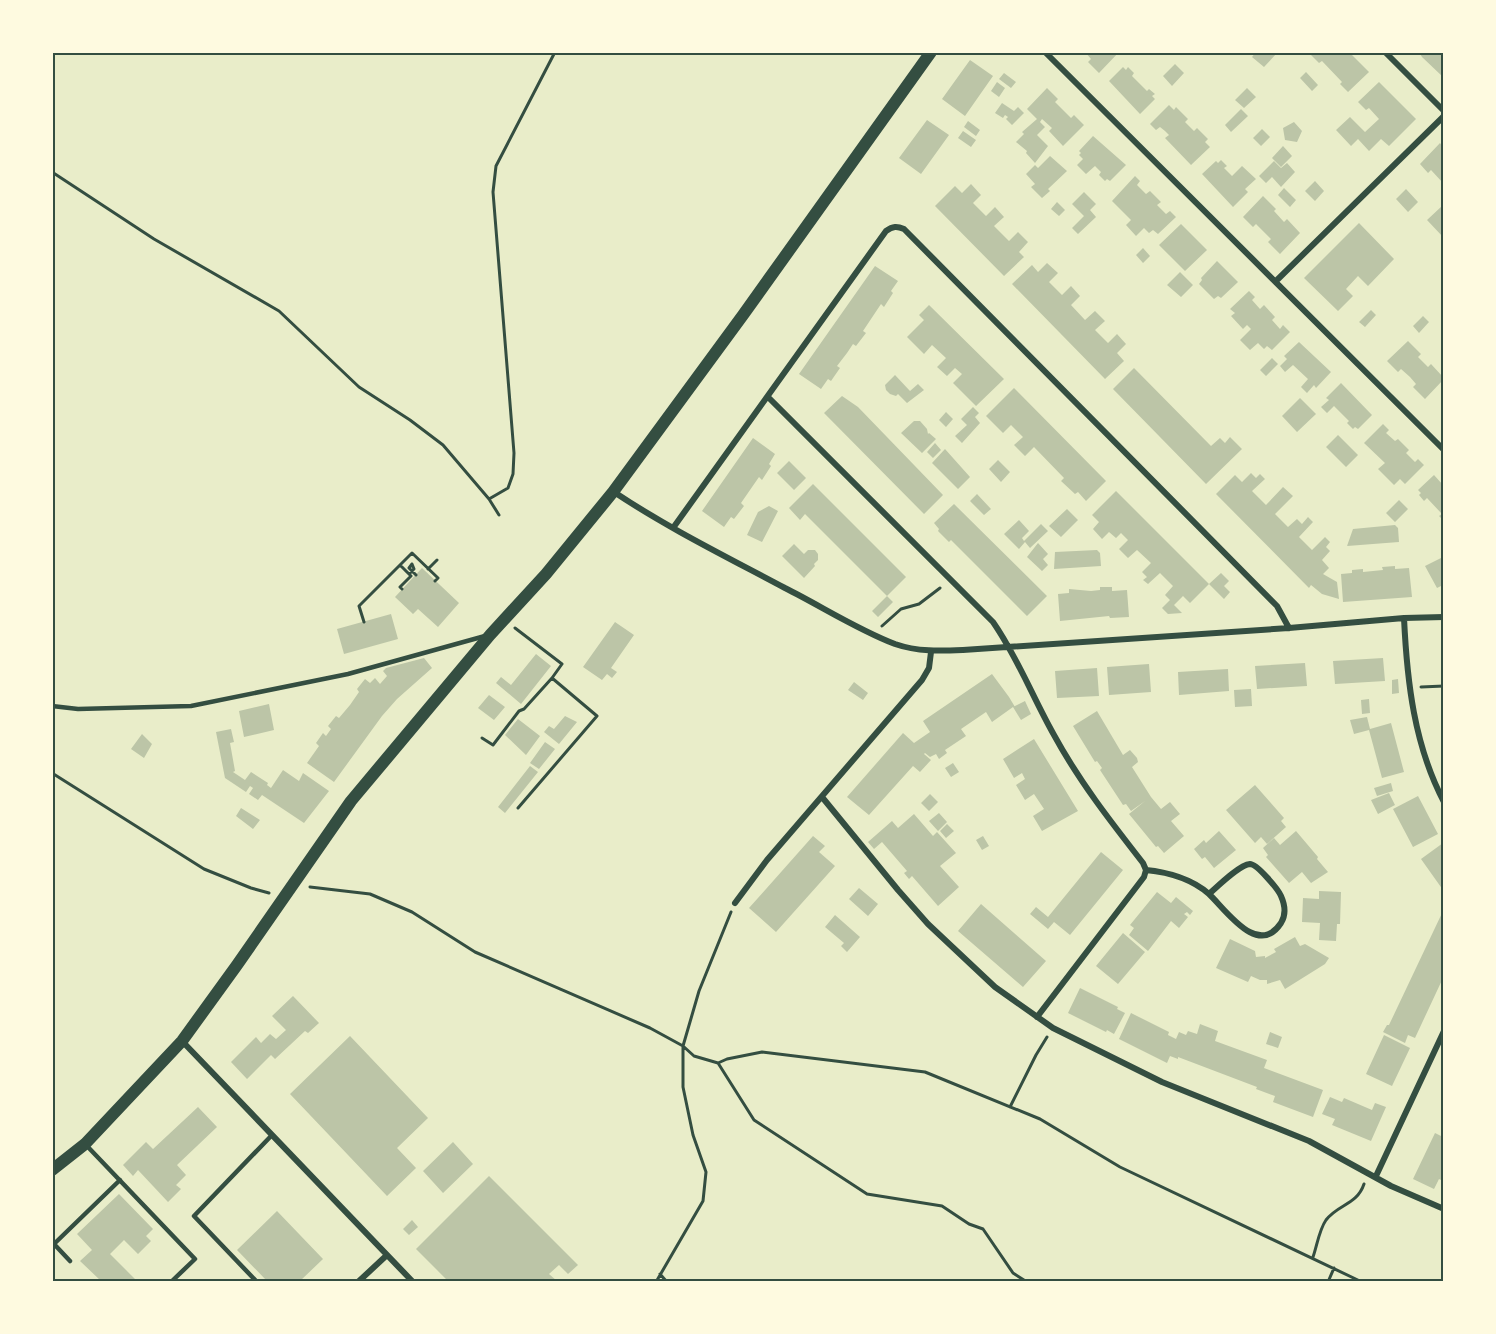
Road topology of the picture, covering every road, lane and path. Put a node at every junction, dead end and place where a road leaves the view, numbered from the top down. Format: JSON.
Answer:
{"nodes":[{"id":1,"x":555,"y":52,"type":"edge"},
{"id":2,"x":931,"y":52,"type":"edge"},
{"id":3,"x":1045,"y":52,"type":"edge"},
{"id":4,"x":1385,"y":52,"type":"edge"},
{"id":5,"x":1443,"y":111,"type":"edge"},
{"id":6,"x":1443,"y":116,"type":"edge"},
{"id":7,"x":52,"y":172,"type":"edge"},
{"id":8,"x":1276,"y":281,"type":"junction"},
{"id":9,"x":768,"y":397,"type":"junction"},
{"id":10,"x":1443,"y":450,"type":"edge"},
{"id":11,"x":613,"y":492,"type":"junction"},
{"id":12,"x":489,"y":499,"type":"junction"},
{"id":13,"x":499,"y":515,"type":"dead end"},
{"id":14,"x":673,"y":528,"type":"junction"},
{"id":15,"x":437,"y":560,"type":"dead end"},
{"id":16,"x":400,"y":565,"type":"junction"},
{"id":17,"x":428,"y":569,"type":"junction"},
{"id":18,"x":410,"y":572,"type":"junction"},
{"id":19,"x":416,"y":575,"type":"dead end"},
{"id":20,"x":950,"y":579,"type":"junction"},
{"id":21,"x":435,"y":580,"type":"dead end"},
{"id":22,"x":402,"y":589,"type":"dead end"},
{"id":23,"x":1443,"y":617,"type":"edge"},
{"id":24,"x":1404,"y":618,"type":"junction"},
{"id":25,"x":504,"y":620,"type":"junction"},
{"id":26,"x":364,"y":622,"type":"dead end"},
{"id":27,"x":1289,"y":628,"type":"junction"},
{"id":28,"x":489,"y":635,"type":"junction"},
{"id":29,"x":876,"y":635,"type":"junction"},
{"id":30,"x":1010,"y":647,"type":"junction"},
{"id":31,"x":931,"y":652,"type":"junction"},
{"id":32,"x":552,"y":678,"type":"junction"},
{"id":33,"x":1443,"y":686,"type":"edge"},
{"id":34,"x":1410,"y":687,"type":"junction"},
{"id":35,"x":52,"y":706,"type":"edge"},
{"id":36,"x":482,"y":738,"type":"dead end"},
{"id":37,"x":52,"y":773,"type":"edge"},
{"id":38,"x":822,"y":797,"type":"junction"},
{"id":39,"x":1443,"y":802,"type":"edge"},
{"id":40,"x":518,"y":808,"type":"dead end"},
{"id":41,"x":1146,"y":870,"type":"junction"},
{"id":42,"x":293,"y":885,"type":"junction"},
{"id":43,"x":1209,"y":894,"type":"junction"},
{"id":44,"x":285,"y":897,"type":"junction"},
{"id":45,"x":735,"y":903,"type":"joint"},
{"id":46,"x":1037,"y":1017,"type":"junction"},
{"id":47,"x":1053,"y":1028,"type":"junction"},
{"id":48,"x":1443,"y":1031,"type":"edge"},
{"id":49,"x":182,"y":1041,"type":"junction"},
{"id":50,"x":683,"y":1046,"type":"junction"},
{"id":51,"x":718,"y":1064,"type":"junction"},
{"id":52,"x":1010,"y":1107,"type":"junction"},
{"id":53,"x":272,"y":1135,"type":"junction"},
{"id":54,"x":85,"y":1144,"type":"junction"},
{"id":55,"x":52,"y":1170,"type":"edge"},
{"id":56,"x":1368,"y":1172,"type":"junction"},
{"id":57,"x":1376,"y":1176,"type":"junction"},
{"id":58,"x":120,"y":1180,"type":"junction"},
{"id":59,"x":1443,"y":1209,"type":"edge"},
{"id":60,"x":387,"y":1255,"type":"junction"},
{"id":61,"x":1313,"y":1257,"type":"junction"},
{"id":62,"x":70,"y":1261,"type":"dead end"},
{"id":63,"x":1334,"y":1268,"type":"junction"},
{"id":64,"x":660,"y":1274,"type":"junction"},
{"id":65,"x":171,"y":1281,"type":"edge"},
{"id":66,"x":256,"y":1281,"type":"edge"},
{"id":67,"x":358,"y":1281,"type":"edge"},
{"id":68,"x":413,"y":1281,"type":"edge"},
{"id":69,"x":656,"y":1281,"type":"edge"},
{"id":70,"x":667,"y":1281,"type":"edge"},
{"id":71,"x":1027,"y":1281,"type":"edge"},
{"id":72,"x":1328,"y":1281,"type":"edge"},
{"id":73,"x":1362,"y":1281,"type":"edge"}],
"edges":[{"from":1,"to":12,"type":"path"},
{"from":2,"to":11,"type":"main road"},
{"from":3,"to":8,"type":"street"},
{"from":4,"to":5,"type":"street"},
{"from":6,"to":8,"type":"street"},
{"from":7,"to":12,"type":"path"},
{"from":8,"to":10,"type":"street"},
{"from":9,"to":14,"type":"street"},
{"from":9,"to":20,"type":"street"},
{"from":9,"to":27,"type":"street"},
{"from":11,"to":14,"type":"street"},
{"from":11,"to":25,"type":"main road"},
{"from":12,"to":13,"type":"path"},
{"from":14,"to":29,"type":"street"},
{"from":15,"to":17,"type":"path"},
{"from":16,"to":17,"type":"path"},
{"from":16,"to":18,"type":"path"},
{"from":16,"to":26,"type":"path"},
{"from":17,"to":21,"type":"path"},
{"from":18,"to":19,"type":"path"},
{"from":18,"to":22,"type":"path"},
{"from":20,"to":29,"type":"path"},
{"from":20,"to":30,"type":"street"},
{"from":23,"to":24,"type":"street"},
{"from":24,"to":27,"type":"street"},
{"from":24,"to":34,"type":"street"},
{"from":25,"to":28,"type":"main road"},
{"from":25,"to":32,"type":"path"},
{"from":27,"to":30,"type":"street"},
{"from":28,"to":35,"type":"lane"},
{"from":28,"to":42,"type":"main road"},
{"from":29,"to":31,"type":"street"},
{"from":30,"to":31,"type":"street"},
{"from":30,"to":41,"type":"street"},
{"from":31,"to":38,"type":"street"},
{"from":32,"to":36,"type":"path"},
{"from":32,"to":40,"type":"path"},
{"from":33,"to":34,"type":"path"},
{"from":34,"to":39,"type":"street"},
{"from":37,"to":44,"type":"path"},
{"from":38,"to":45,"type":"street"},
{"from":38,"to":46,"type":"street"},
{"from":41,"to":43,"type":"street"},
{"from":41,"to":46,"type":"street"},
{"from":42,"to":44,"type":"main road"},
{"from":42,"to":50,"type":"path"},
{"from":43,"to":43,"type":"street"},
{"from":44,"to":49,"type":"main road"},
{"from":45,"to":50,"type":"path"},
{"from":46,"to":47,"type":"street"},
{"from":47,"to":52,"type":"path"},
{"from":47,"to":56,"type":"street"},
{"from":48,"to":57,"type":"street"},
{"from":49,"to":53,"type":"street"},
{"from":49,"to":54,"type":"main road"},
{"from":50,"to":51,"type":"path"},
{"from":50,"to":64,"type":"path"},
{"from":51,"to":52,"type":"path"},
{"from":51,"to":71,"type":"path"},
{"from":52,"to":61,"type":"path"},
{"from":53,"to":60,"type":"street"},
{"from":53,"to":66,"type":"lane"},
{"from":54,"to":55,"type":"main road"},
{"from":54,"to":58,"type":"lane"},
{"from":56,"to":57,"type":"street"},
{"from":56,"to":61,"type":"path"},
{"from":57,"to":59,"type":"street"},
{"from":58,"to":62,"type":"lane"},
{"from":58,"to":65,"type":"lane"},
{"from":60,"to":67,"type":"street"},
{"from":60,"to":68,"type":"street"},
{"from":61,"to":63,"type":"path"},
{"from":63,"to":72,"type":"path"},
{"from":63,"to":73,"type":"path"},
{"from":64,"to":69,"type":"path"},
{"from":64,"to":70,"type":"path"}]}
